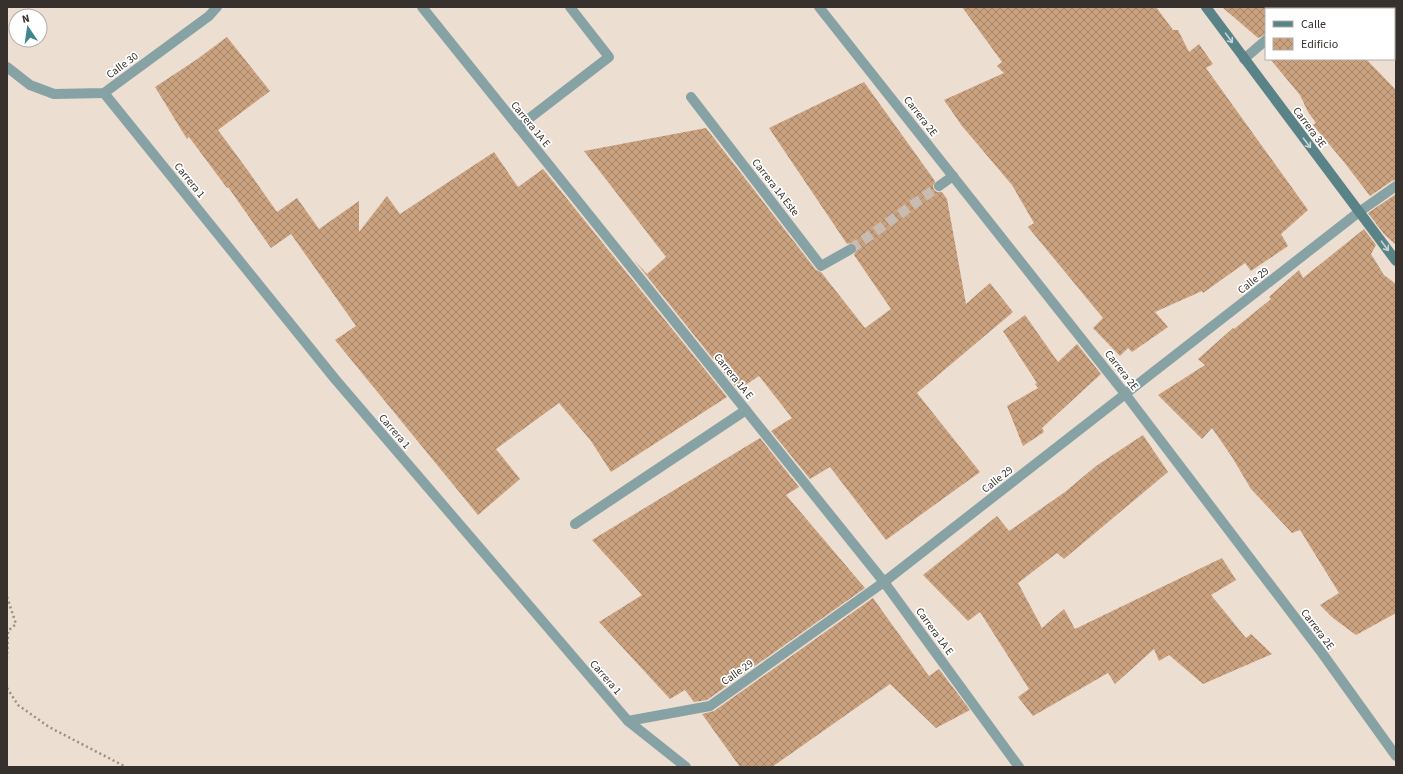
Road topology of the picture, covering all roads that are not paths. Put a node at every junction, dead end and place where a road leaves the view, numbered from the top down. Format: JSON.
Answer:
{"nodes":[{"id":1,"x":217,"y":7,"type":"edge"},
{"id":2,"x":422,"y":7,"type":"edge"},
{"id":3,"x":570,"y":7,"type":"edge"},
{"id":4,"x":819,"y":7,"type":"edge"},
{"id":5,"x":1206,"y":7,"type":"edge"},
{"id":6,"x":1265,"y":41,"type":"edge"},
{"id":7,"x":1244,"y":59,"type":"junction"},
{"id":8,"x":7,"y":67,"type":"edge"},
{"id":9,"x":104,"y":93,"type":"junction"},
{"id":10,"x":691,"y":97,"type":"dead end"},
{"id":11,"x":518,"y":127,"type":"junction"},
{"id":12,"x":953,"y":176,"type":"junction"},
{"id":13,"x":938,"y":186,"type":"tunnel mouth"},
{"id":14,"x":1396,"y":186,"type":"edge"},
{"id":15,"x":1359,"y":212,"type":"junction"},
{"id":16,"x":851,"y":249,"type":"tunnel mouth"},
{"id":17,"x":1396,"y":261,"type":"edge"},
{"id":18,"x":1126,"y":395,"type":"junction"},
{"id":19,"x":746,"y":410,"type":"junction"},
{"id":20,"x":575,"y":524,"type":"dead end"},
{"id":21,"x":884,"y":582,"type":"junction"},
{"id":22,"x":628,"y":721,"type":"junction"},
{"id":23,"x":1396,"y":756,"type":"edge"},
{"id":24,"x":686,"y":767,"type":"edge"},
{"id":25,"x":1019,"y":767,"type":"edge"}],
"edges":[{"from":1,"to":9,"type":"street","name":"Calle 30"},
{"from":2,"to":11,"type":"street","name":"Carrera 1A E"},
{"from":3,"to":11,"type":"street"},
{"from":4,"to":12,"type":"street","name":"Carrera 2E"},
{"from":5,"to":7,"type":"main road","name":"Carrera 3E","one_way":true},
{"from":6,"to":7,"type":"street"},
{"from":7,"to":15,"type":"main road","name":"Carrera 3E","one_way":true},
{"from":8,"to":9,"type":"street","name":"Calle 30"},
{"from":9,"to":22,"type":"street","name":"Carrera 1"},
{"from":10,"to":16,"type":"street","name":"Carrera 1A Este"},
{"from":11,"to":19,"type":"street","name":"Carrera 1A E"},
{"from":12,"to":13,"type":"street"},
{"from":12,"to":18,"type":"street","name":"Carrera 2E"},
{"from":14,"to":15,"type":"street","name":"Calle 29"},
{"from":15,"to":17,"type":"main road","name":"Carrera 3E","one_way":true},
{"from":15,"to":18,"type":"street","name":"Calle 29"},
{"from":18,"to":21,"type":"street","name":"Calle 29"},
{"from":18,"to":23,"type":"street","name":"Carrera 2E"},
{"from":19,"to":20,"type":"street"},
{"from":19,"to":21,"type":"street","name":"Carrera 1A E"},
{"from":21,"to":22,"type":"street","name":"Calle 29"},
{"from":21,"to":25,"type":"street","name":"Carrera 1A E"},
{"from":22,"to":24,"type":"street","name":"Carrera 1"}]}
